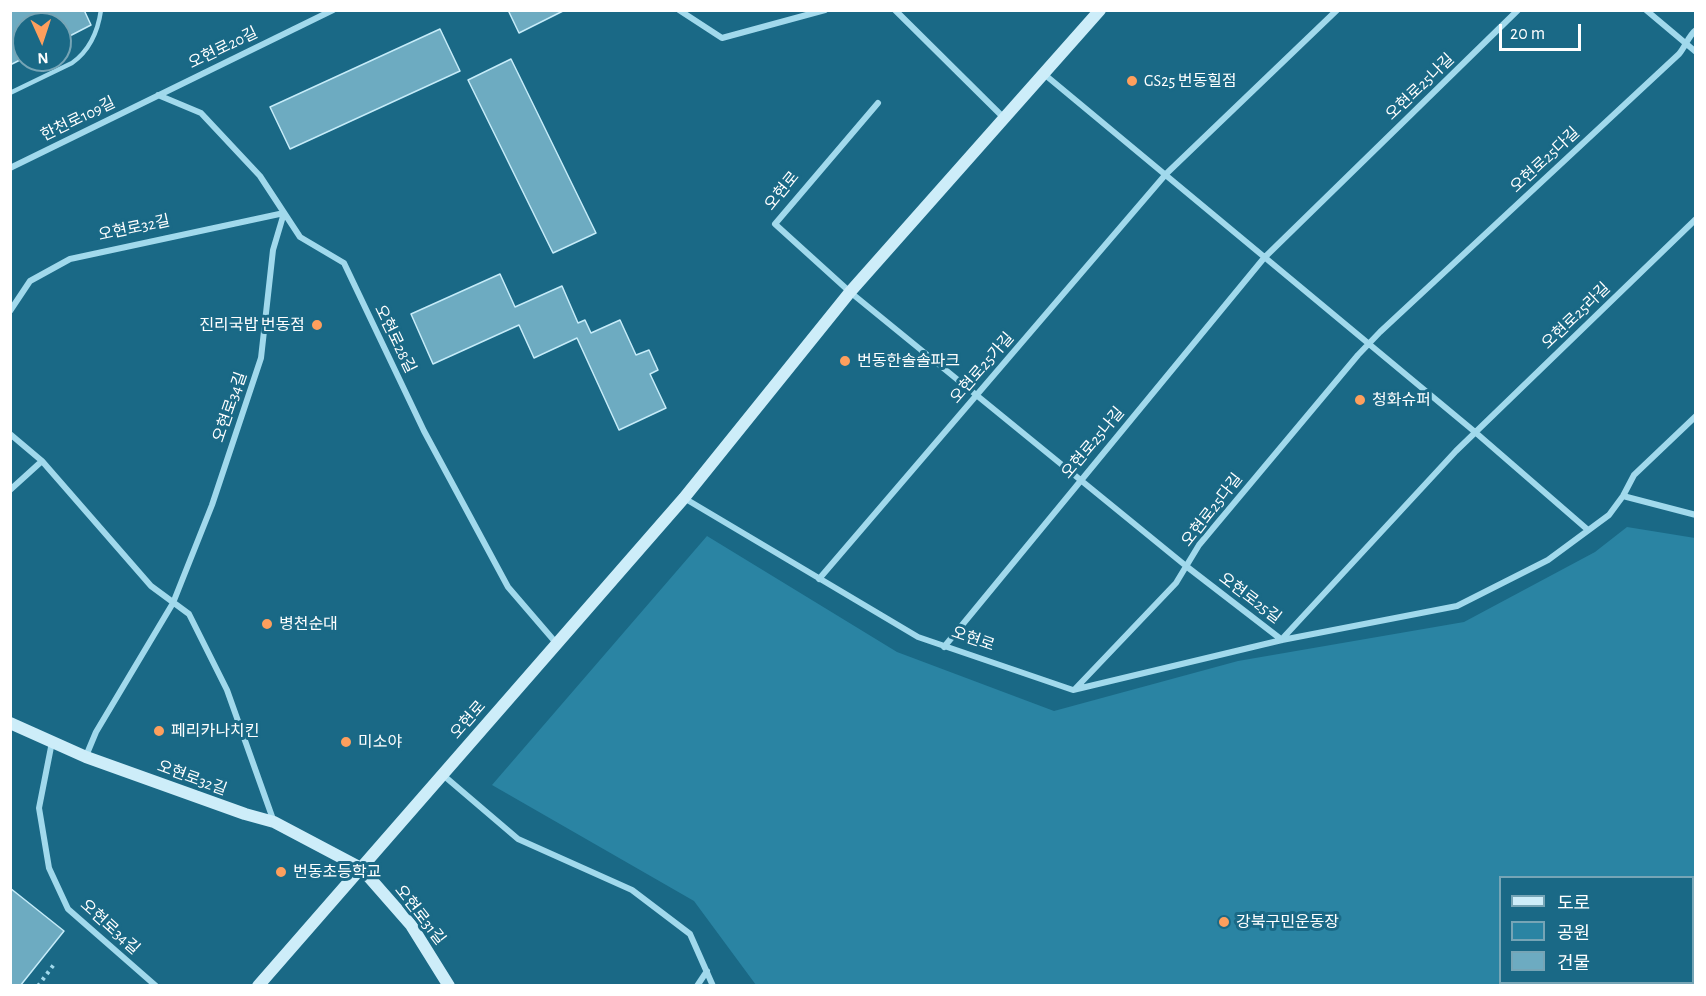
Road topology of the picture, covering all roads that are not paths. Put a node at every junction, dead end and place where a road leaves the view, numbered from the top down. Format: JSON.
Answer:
{"nodes":[{"id":1,"x":101,"y":10,"type":"edge"},
{"id":2,"x":333,"y":10,"type":"edge"},
{"id":3,"x":679,"y":10,"type":"edge"},
{"id":4,"x":825,"y":10,"type":"edge"},
{"id":5,"x":896,"y":10,"type":"edge"},
{"id":6,"x":1100,"y":10,"type":"edge"},
{"id":7,"x":1337,"y":10,"type":"edge"},
{"id":8,"x":1518,"y":10,"type":"edge"},
{"id":9,"x":1646,"y":10,"type":"edge"},
{"id":10,"x":1695,"y":30,"type":"edge"},
{"id":11,"x":1687,"y":45,"type":"junction"},
{"id":12,"x":1695,"y":52,"type":"edge"},
{"id":13,"x":1044,"y":74,"type":"junction"},
{"id":14,"x":10,"y":93,"type":"edge"},
{"id":15,"x":158,"y":95,"type":"junction"},
{"id":16,"x":878,"y":103,"type":"dead end"},
{"id":17,"x":1005,"y":118,"type":"junction"},
{"id":18,"x":10,"y":168,"type":"edge"},
{"id":19,"x":1166,"y":174,"type":"junction"},
{"id":20,"x":284,"y":213,"type":"junction"},
{"id":21,"x":1695,"y":219,"type":"edge"},
{"id":22,"x":1264,"y":258,"type":"junction"},
{"id":23,"x":850,"y":292,"type":"junction"},
{"id":24,"x":10,"y":311,"type":"edge"},
{"id":25,"x":1369,"y":344,"type":"junction"},
{"id":26,"x":976,"y":395,"type":"junction"},
{"id":27,"x":1695,"y":416,"type":"edge"},
{"id":28,"x":1475,"y":432,"type":"junction"},
{"id":29,"x":10,"y":434,"type":"edge"},
{"id":30,"x":42,"y":461,"type":"junction"},
{"id":31,"x":1080,"y":480,"type":"junction"},
{"id":32,"x":10,"y":490,"type":"edge"},
{"id":33,"x":1623,"y":496,"type":"junction"},
{"id":34,"x":684,"y":498,"type":"junction"},
{"id":35,"x":1695,"y":514,"type":"edge"},
{"id":36,"x":1588,"y":530,"type":"junction"},
{"id":37,"x":1186,"y":566,"type":"junction"},
{"id":38,"x":819,"y":579,"type":"junction"},
{"id":39,"x":174,"y":603,"type":"junction"},
{"id":40,"x":1282,"y":640,"type":"junction"},
{"id":41,"x":557,"y":644,"type":"junction"},
{"id":42,"x":944,"y":647,"type":"junction"},
{"id":43,"x":1073,"y":690,"type":"junction"},
{"id":44,"x":10,"y":723,"type":"edge"},
{"id":45,"x":52,"y":742,"type":"junction"},
{"id":46,"x":86,"y":757,"type":"junction"},
{"id":47,"x":443,"y":775,"type":"junction"},
{"id":48,"x":274,"y":822,"type":"junction"},
{"id":49,"x":361,"y":868,"type":"junction"},
{"id":50,"x":707,"y":971,"type":"junction"},
{"id":51,"x":156,"y":986,"type":"edge"},
{"id":52,"x":258,"y":986,"type":"edge"},
{"id":53,"x":449,"y":986,"type":"edge"},
{"id":54,"x":697,"y":986,"type":"edge"},
{"id":55,"x":713,"y":986,"type":"edge"}],
"edges":[{"from":1,"to":14,"type":"lane"},
{"from":2,"to":15,"type":"street","name":"오현로20길"},
{"from":3,"to":4,"type":"street"},
{"from":5,"to":17,"type":"street"},
{"from":6,"to":13,"type":"street","name":"오현로"},
{"from":7,"to":19,"type":"street","name":"오현로25가길"},
{"from":8,"to":22,"type":"street","name":"오현로25나길"},
{"from":9,"to":11,"type":"street"},
{"from":10,"to":11,"type":"street","name":"오현로25다길"},
{"from":11,"to":12,"type":"street"},
{"from":11,"to":25,"type":"street","name":"오현로25다길"},
{"from":13,"to":17,"type":"street","name":"오현로"},
{"from":13,"to":19,"type":"street"},
{"from":15,"to":18,"type":"street","name":"한천로109길"},
{"from":15,"to":20,"type":"street","name":"오현로28길"},
{"from":16,"to":23,"type":"street","name":"오현로"},
{"from":17,"to":23,"type":"street","name":"오현로"},
{"from":19,"to":22,"type":"street"},
{"from":19,"to":26,"type":"street","name":"오현로25가길"},
{"from":20,"to":24,"type":"street","name":"오현로32길"},
{"from":20,"to":39,"type":"street","name":"오현로34길"},
{"from":20,"to":41,"type":"street","name":"오현로28길"},
{"from":21,"to":28,"type":"street","name":"오현로25라길"},
{"from":22,"to":25,"type":"street"},
{"from":22,"to":31,"type":"street","name":"오현로25나길"},
{"from":23,"to":26,"type":"street","name":"오현로25길"},
{"from":23,"to":34,"type":"street","name":"오현로"},
{"from":25,"to":28,"type":"street"},
{"from":25,"to":37,"type":"street","name":"오현로25다길"},
{"from":26,"to":31,"type":"street","name":"오현로25길"},
{"from":26,"to":38,"type":"street","name":"오현로25가길"},
{"from":27,"to":33,"type":"street","name":"오현로25길"},
{"from":28,"to":36,"type":"street"},
{"from":28,"to":40,"type":"street","name":"오현로25라길"},
{"from":29,"to":30,"type":"street"},
{"from":30,"to":32,"type":"street"},
{"from":30,"to":39,"type":"street"},
{"from":31,"to":37,"type":"street","name":"오현로25길"},
{"from":31,"to":42,"type":"street","name":"오현로25나길"},
{"from":33,"to":35,"type":"street"},
{"from":33,"to":36,"type":"street","name":"오현로25길"},
{"from":34,"to":38,"type":"street","name":"오현로"},
{"from":34,"to":41,"type":"street","name":"오현로"},
{"from":36,"to":40,"type":"street","name":"오현로25길"},
{"from":37,"to":40,"type":"street","name":"오현로25길"},
{"from":37,"to":43,"type":"street","name":"오현로25다길"},
{"from":38,"to":42,"type":"street","name":"오현로"},
{"from":39,"to":46,"type":"street","name":"오현로34길"},
{"from":39,"to":48,"type":"street"},
{"from":40,"to":43,"type":"street"},
{"from":41,"to":47,"type":"street","name":"오현로"},
{"from":42,"to":43,"type":"street","name":"오현로"},
{"from":44,"to":45,"type":"street","name":"오현로32길"},
{"from":45,"to":46,"type":"street","name":"오현로32길"},
{"from":45,"to":51,"type":"street","name":"오현로34길"},
{"from":46,"to":48,"type":"street","name":"오현로32길"},
{"from":47,"to":49,"type":"street","name":"오현로"},
{"from":47,"to":50,"type":"street"},
{"from":48,"to":49,"type":"street","name":"오현로32길"},
{"from":49,"to":52,"type":"street","name":"오현로"},
{"from":49,"to":53,"type":"street","name":"오현로31길"},
{"from":50,"to":54,"type":"street"},
{"from":50,"to":55,"type":"street"}]}
